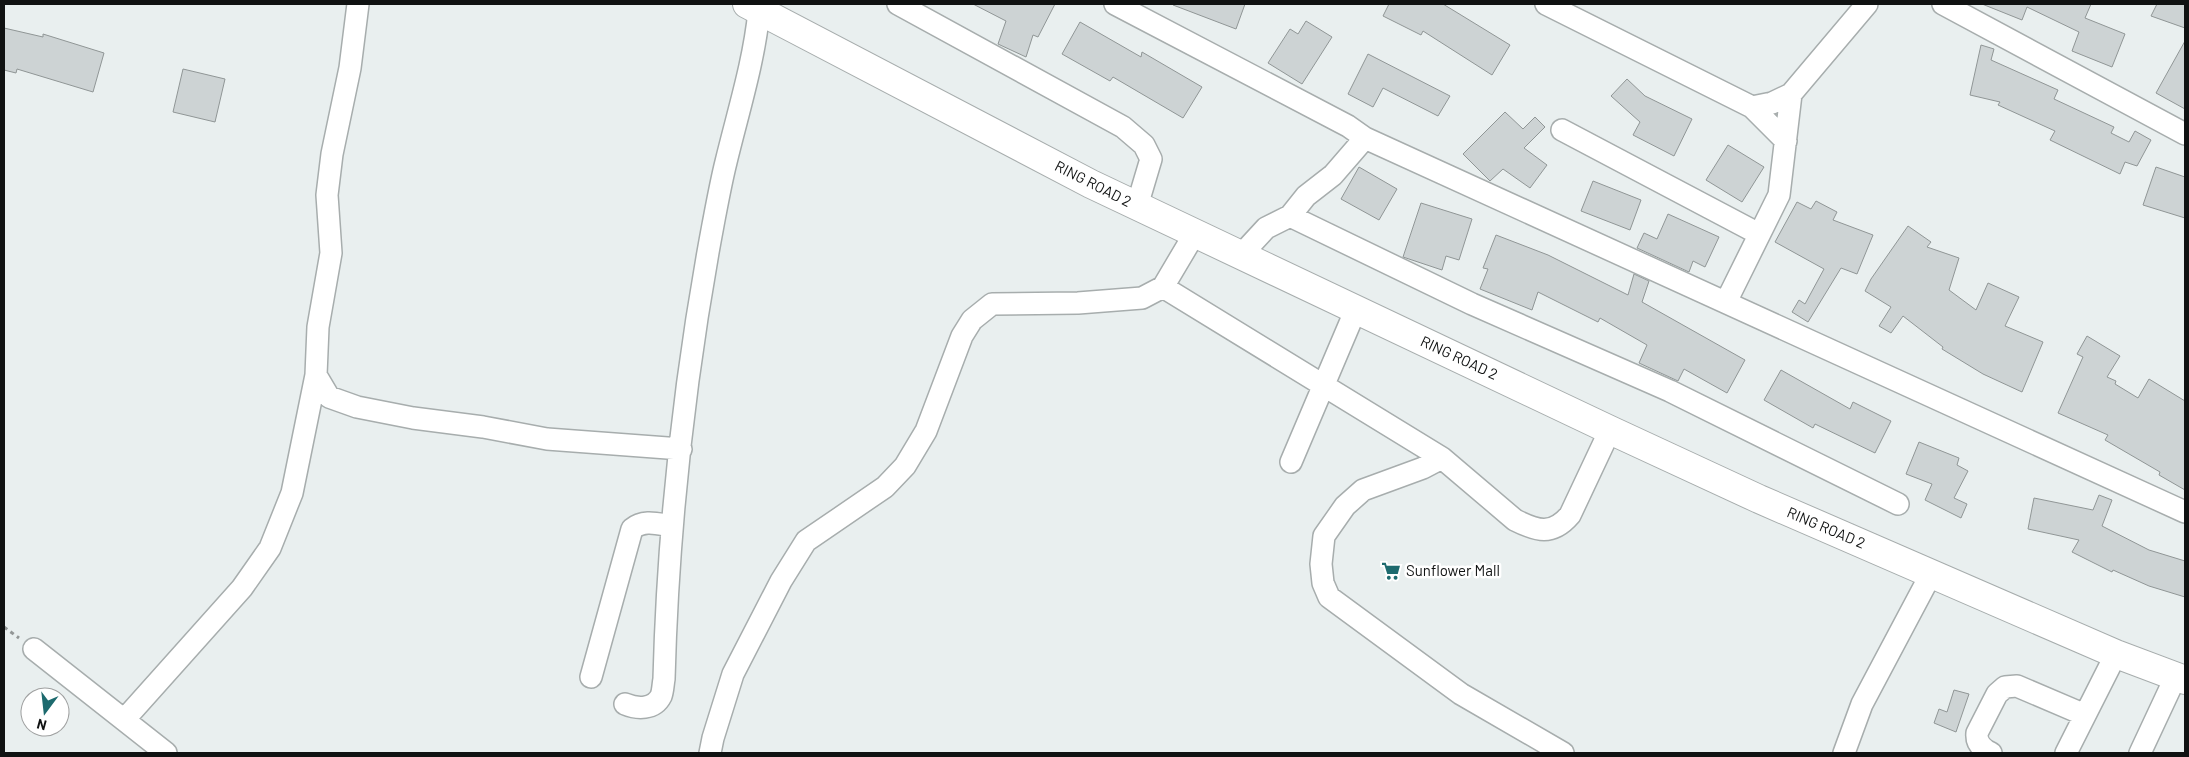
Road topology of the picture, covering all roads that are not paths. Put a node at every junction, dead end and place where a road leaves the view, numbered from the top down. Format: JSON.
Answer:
{"nodes":[{"id":1,"x":358,"y":4,"type":"edge"},
{"id":2,"x":898,"y":4,"type":"edge"},
{"id":3,"x":1115,"y":4,"type":"edge"},
{"id":4,"x":1546,"y":4,"type":"edge"},
{"id":5,"x":1867,"y":4,"type":"edge"},
{"id":6,"x":1943,"y":4,"type":"edge"},
{"id":7,"x":753,"y":7,"type":"edge"},
{"id":8,"x":1791,"y":94,"type":"junction"},
{"id":9,"x":1752,"y":107,"type":"junction"},
{"id":10,"x":1562,"y":130,"type":"dead end"},
{"id":11,"x":2185,"y":134,"type":"edge"},
{"id":12,"x":1365,"y":138,"type":"junction"},
{"id":13,"x":1786,"y":141,"type":"junction"},
{"id":14,"x":1137,"y":206,"type":"junction"},
{"id":15,"x":1290,"y":216,"type":"junction"},
{"id":16,"x":1195,"y":233,"type":"junction"},
{"id":17,"x":1759,"y":234,"type":"junction"},
{"id":18,"x":1242,"y":254,"type":"junction"},
{"id":19,"x":1163,"y":287,"type":"junction"},
{"id":20,"x":1726,"y":302,"type":"junction"},
{"id":21,"x":1356,"y":309,"type":"junction"},
{"id":22,"x":316,"y":375,"type":"junction"},
{"id":23,"x":1322,"y":385,"type":"junction"},
{"id":24,"x":1610,"y":430,"type":"junction"},
{"id":25,"x":681,"y":449,"type":"junction"},
{"id":26,"x":1442,"y":458,"type":"junction"},
{"id":27,"x":1291,"y":462,"type":"dead end"},
{"id":28,"x":1898,"y":504,"type":"dead end"},
{"id":29,"x":2185,"y":512,"type":"edge"},
{"id":30,"x":672,"y":526,"type":"junction"},
{"id":31,"x":1932,"y":574,"type":"junction"},
{"id":32,"x":34,"y":649,"type":"dead end"},
{"id":33,"x":2116,"y":654,"type":"junction"},
{"id":34,"x":591,"y":677,"type":"dead end"},
{"id":35,"x":2180,"y":678,"type":"edge"},
{"id":36,"x":625,"y":704,"type":"dead end"},
{"id":37,"x":2085,"y":715,"type":"junction"},
{"id":38,"x":124,"y":720,"type":"junction"},
{"id":39,"x":166,"y":753,"type":"edge"},
{"id":40,"x":710,"y":753,"type":"edge"},
{"id":41,"x":1563,"y":753,"type":"edge"},
{"id":42,"x":1844,"y":753,"type":"edge"},
{"id":43,"x":1991,"y":753,"type":"edge"},
{"id":44,"x":2066,"y":753,"type":"edge"},
{"id":45,"x":2140,"y":753,"type":"edge"}],
"edges":[{"from":1,"to":22,"type":"street"},
{"from":2,"to":14,"type":"street"},
{"from":3,"to":12,"type":"street"},
{"from":4,"to":9,"type":"street"},
{"from":5,"to":8,"type":"street"},
{"from":6,"to":11,"type":"street"},
{"from":7,"to":14,"type":"main road","name":"RING ROAD 2"},
{"from":7,"to":25,"type":"street"},
{"from":8,"to":9,"type":"street"},
{"from":8,"to":13,"type":"street"},
{"from":9,"to":13,"type":"street"},
{"from":10,"to":17,"type":"street"},
{"from":12,"to":15,"type":"street"},
{"from":12,"to":20,"type":"street"},
{"from":13,"to":17,"type":"street"},
{"from":14,"to":16,"type":"main road","name":"RING ROAD 2"},
{"from":15,"to":18,"type":"street"},
{"from":15,"to":28,"type":"street"},
{"from":16,"to":18,"type":"main road","name":"RING ROAD 2"},
{"from":16,"to":19,"type":"street"},
{"from":17,"to":20,"type":"street"},
{"from":18,"to":21,"type":"main road","name":"RING ROAD 2"},
{"from":19,"to":23,"type":"street"},
{"from":19,"to":40,"type":"street"},
{"from":20,"to":29,"type":"street"},
{"from":21,"to":23,"type":"street"},
{"from":21,"to":24,"type":"main road","name":"RING ROAD 2"},
{"from":22,"to":25,"type":"street"},
{"from":22,"to":38,"type":"street"},
{"from":23,"to":26,"type":"street"},
{"from":23,"to":27,"type":"street"},
{"from":24,"to":26,"type":"street"},
{"from":24,"to":31,"type":"main road","name":"RING ROAD 2"},
{"from":25,"to":30,"type":"street"},
{"from":26,"to":41,"type":"street"},
{"from":30,"to":34,"type":"street"},
{"from":30,"to":36,"type":"street"},
{"from":31,"to":33,"type":"main road","name":"RING ROAD 2"},
{"from":31,"to":42,"type":"street"},
{"from":32,"to":38,"type":"street"},
{"from":33,"to":35,"type":"main road","name":"RING ROAD 2"},
{"from":33,"to":37,"type":"street"},
{"from":35,"to":45,"type":"street"},
{"from":37,"to":43,"type":"street"},
{"from":37,"to":44,"type":"street"},
{"from":38,"to":39,"type":"street"}]}
